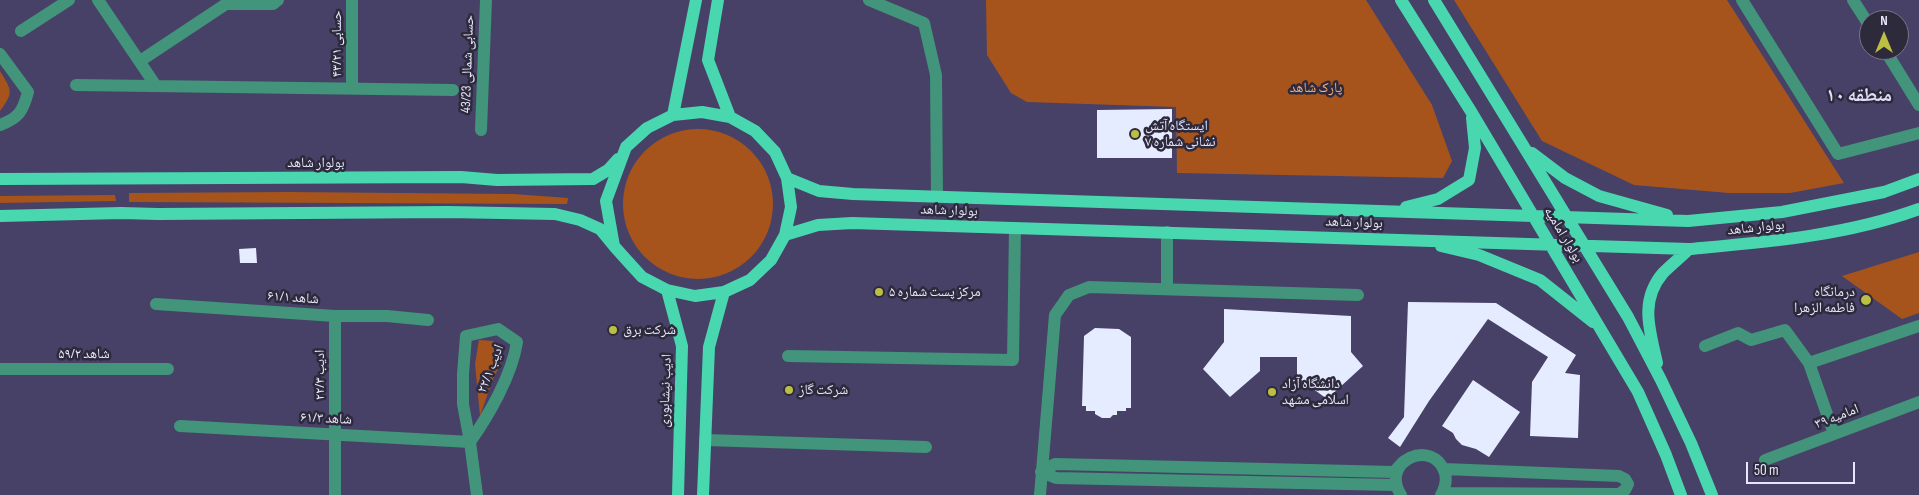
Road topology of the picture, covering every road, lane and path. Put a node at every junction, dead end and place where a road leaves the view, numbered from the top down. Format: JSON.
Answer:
{"nodes":[{"id":1,"x":68,"y":0,"type":"edge"},
{"id":2,"x":98,"y":0,"type":"edge"},
{"id":3,"x":278,"y":0,"type":"edge"},
{"id":4,"x":352,"y":0,"type":"edge"},
{"id":5,"x":486,"y":0,"type":"edge"},
{"id":6,"x":696,"y":0,"type":"edge"},
{"id":7,"x":718,"y":0,"type":"edge"},
{"id":8,"x":869,"y":0,"type":"edge"},
{"id":9,"x":1401,"y":0,"type":"edge"},
{"id":10,"x":1434,"y":0,"type":"edge"},
{"id":11,"x":1742,"y":0,"type":"edge"},
{"id":12,"x":21,"y":30,"type":"dead end"},
{"id":13,"x":0,"y":54,"type":"edge"},
{"id":14,"x":1891,"y":60,"type":"edge"},
{"id":15,"x":140,"y":61,"type":"junction"},
{"id":16,"x":76,"y":85,"type":"dead end"},
{"id":17,"x":156,"y":86,"type":"junction"},
{"id":18,"x":352,"y":88,"type":"junction"},
{"id":19,"x":453,"y":90,"type":"dead end"},
{"id":20,"x":1919,"y":105,"type":"edge"},
{"id":21,"x":1472,"y":113,"type":"junction"},
{"id":22,"x":673,"y":116,"type":"junction"},
{"id":23,"x":730,"y":117,"type":"junction"},
{"id":24,"x":0,"y":125,"type":"edge"},
{"id":25,"x":481,"y":130,"type":"dead end"},
{"id":26,"x":1919,"y":133,"type":"edge"},
{"id":27,"x":1527,"y":150,"type":"junction"},
{"id":28,"x":622,"y":154,"type":"junction"},
{"id":29,"x":787,"y":178,"type":"junction"},
{"id":30,"x":0,"y":179,"type":"edge"},
{"id":31,"x":1919,"y":179,"type":"edge"},
{"id":32,"x":937,"y":197,"type":"junction"},
{"id":33,"x":1919,"y":209,"type":"edge"},
{"id":34,"x":1389,"y":211,"type":"junction"},
{"id":35,"x":1533,"y":215,"type":"junction"},
{"id":36,"x":0,"y":216,"type":"edge"},
{"id":37,"x":1567,"y":216,"type":"junction"},
{"id":38,"x":1688,"y":220,"type":"junction"},
{"id":39,"x":1015,"y":228,"type":"junction"},
{"id":40,"x":1167,"y":232,"type":"junction"},
{"id":41,"x":785,"y":235,"type":"junction"},
{"id":42,"x":1416,"y":240,"type":"junction"},
{"id":43,"x":1550,"y":244,"type":"junction"},
{"id":44,"x":1585,"y":245,"type":"junction"},
{"id":45,"x":614,"y":246,"type":"junction"},
{"id":46,"x":1689,"y":249,"type":"junction"},
{"id":47,"x":1166,"y":288,"type":"junction"},
{"id":48,"x":667,"y":290,"type":"junction"},
{"id":49,"x":724,"y":292,"type":"junction"},
{"id":50,"x":1358,"y":295,"type":"dead end"},
{"id":51,"x":156,"y":304,"type":"dead end"},
{"id":52,"x":335,"y":316,"type":"junction"},
{"id":53,"x":428,"y":320,"type":"dead end"},
{"id":54,"x":1919,"y":326,"type":"edge"},
{"id":55,"x":1601,"y":328,"type":"junction"},
{"id":56,"x":1705,"y":346,"type":"dead end"},
{"id":57,"x":788,"y":356,"type":"dead end"},
{"id":58,"x":1809,"y":363,"type":"junction"},
{"id":59,"x":0,"y":368,"type":"edge"},
{"id":60,"x":168,"y":369,"type":"dead end"},
{"id":61,"x":1661,"y":380,"type":"junction"},
{"id":62,"x":1919,"y":402,"type":"edge"},
{"id":63,"x":180,"y":426,"type":"dead end"},
{"id":64,"x":335,"y":434,"type":"junction"},
{"id":65,"x":1834,"y":434,"type":"junction"},
{"id":66,"x":706,"y":440,"type":"junction"},
{"id":67,"x":470,"y":442,"type":"junction"},
{"id":68,"x":926,"y":447,"type":"dead end"},
{"id":69,"x":1765,"y":460,"type":"dead end"},
{"id":70,"x":1403,"y":462,"type":"junction"},
{"id":71,"x":1444,"y":469,"type":"junction"},
{"id":72,"x":1041,"y":472,"type":"junction"},
{"id":73,"x":1399,"y":491,"type":"edge"},
{"id":74,"x":1442,"y":494,"type":"edge"},
{"id":75,"x":335,"y":495,"type":"edge"},
{"id":76,"x":477,"y":495,"type":"edge"},
{"id":77,"x":678,"y":495,"type":"edge"},
{"id":78,"x":704,"y":495,"type":"edge"},
{"id":79,"x":1040,"y":495,"type":"edge"},
{"id":80,"x":1681,"y":495,"type":"edge"},
{"id":81,"x":1712,"y":495,"type":"edge"}],
"edges":[{"from":1,"to":12,"type":"street"},
{"from":2,"to":15,"type":"street"},
{"from":3,"to":15,"type":"street"},
{"from":4,"to":18,"type":"street","name":"حسابی ۴۳/۲۱"},
{"from":5,"to":25,"type":"street","name":"حسابی شمالی 43/23"},
{"from":6,"to":22,"type":"main road"},
{"from":7,"to":23,"type":"main road"},
{"from":8,"to":32,"type":"street"},
{"from":9,"to":21,"type":"main road","name":"بولوار امامیه"},
{"from":10,"to":27,"type":"main road","name":"بولوار امامیه"},
{"from":11,"to":26,"type":"street"},
{"from":13,"to":24,"type":"street"},
{"from":14,"to":20,"type":"street"},
{"from":15,"to":17,"type":"street"},
{"from":16,"to":17,"type":"street"},
{"from":17,"to":18,"type":"street"},
{"from":18,"to":19,"type":"street"},
{"from":21,"to":34,"type":"main road"},
{"from":21,"to":35,"type":"main road","name":"بولوار امامیه"},
{"from":22,"to":23,"type":"main road","name":"بولوار شاهد"},
{"from":22,"to":28,"type":"main road","name":"بولوار شاهد"},
{"from":23,"to":29,"type":"main road","name":"بولوار شاهد"},
{"from":27,"to":37,"type":"main road","name":"بولوار امامیه"},
{"from":27,"to":38,"type":"main road"},
{"from":28,"to":30,"type":"main road","name":"بولوار شاهد"},
{"from":28,"to":45,"type":"main road"},
{"from":29,"to":32,"type":"main road","name":"بولوار شاهد"},
{"from":29,"to":41,"type":"main road","name":"بولوار شاهد"},
{"from":31,"to":38,"type":"main road","name":"بولوار شاهد"},
{"from":32,"to":34,"type":"main road","name":"بولوار شاهد"},
{"from":33,"to":46,"type":"main road","name":"بولوار شاهد"},
{"from":34,"to":35,"type":"main road","name":"بولوار شاهد"},
{"from":35,"to":37,"type":"main road","name":"بولوار شاهد"},
{"from":35,"to":43,"type":"main road","name":"بولوار امامیه"},
{"from":36,"to":45,"type":"main road"},
{"from":37,"to":38,"type":"main road","name":"بولوار شاهد"},
{"from":37,"to":44,"type":"main road","name":"بولوار امامیه"},
{"from":39,"to":40,"type":"main road","name":"بولوار شاهد"},
{"from":39,"to":41,"type":"main road","name":"بولوار شاهد"},
{"from":39,"to":57,"type":"street"},
{"from":40,"to":42,"type":"main road","name":"بولوار شاهد"},
{"from":40,"to":47,"type":"street"},
{"from":41,"to":49,"type":"main road","name":"بولوار شاهد"},
{"from":42,"to":43,"type":"main road","name":"بولوار شاهد"},
{"from":42,"to":55,"type":"main road"},
{"from":43,"to":44,"type":"main road","name":"بولوار شاهد"},
{"from":43,"to":55,"type":"main road","name":"بولوار امامیه"},
{"from":44,"to":46,"type":"main road","name":"بولوار شاهد"},
{"from":44,"to":61,"type":"main road","name":"بولوار امامیه"},
{"from":45,"to":48,"type":"main road","name":"بولوار شاهد"},
{"from":46,"to":61,"type":"main road"},
{"from":47,"to":50,"type":"street"},
{"from":47,"to":72,"type":"street"},
{"from":48,"to":49,"type":"main road","name":"بولوار شاهد"},
{"from":48,"to":77,"type":"main road","name":"ادیب نیشابوری"},
{"from":49,"to":66,"type":"main road"},
{"from":51,"to":52,"type":"street","name":"شاهد ۶۱/۱"},
{"from":52,"to":53,"type":"street","name":"شاهد ۶۱/۱"},
{"from":52,"to":64,"type":"street","name":"ادیب ۲۲/۳"},
{"from":54,"to":58,"type":"street"},
{"from":55,"to":80,"type":"main road","name":"بولوار امامیه"},
{"from":56,"to":58,"type":"street"},
{"from":58,"to":65,"type":"street"},
{"from":59,"to":60,"type":"street","name":"شاهد ۵۹/۲"},
{"from":61,"to":81,"type":"main road","name":"بولوار امامیه"},
{"from":62,"to":65,"type":"street","name":"امامیه ۳۹"},
{"from":63,"to":64,"type":"street","name":"شاهد ۶۱/۳"},
{"from":64,"to":67,"type":"street","name":"شاهد ۶۱/۳"},
{"from":64,"to":75,"type":"street","name":"ادیب ۲۲/۳"},
{"from":65,"to":69,"type":"street","name":"امامیه ۳۹"},
{"from":66,"to":68,"type":"street"},
{"from":66,"to":78,"type":"main road"},
{"from":67,"to":67,"type":"street","name":"ادیب ۲۲/۱"},
{"from":67,"to":76,"type":"street","name":"ادیب ۲۲/۱"},
{"from":70,"to":71,"type":"street"},
{"from":70,"to":72,"type":"street"},
{"from":70,"to":73,"type":"street"},
{"from":71,"to":74,"type":"street"},
{"from":71,"to":74,"type":"street"},
{"from":72,"to":73,"type":"street"},
{"from":72,"to":79,"type":"street"}]}
